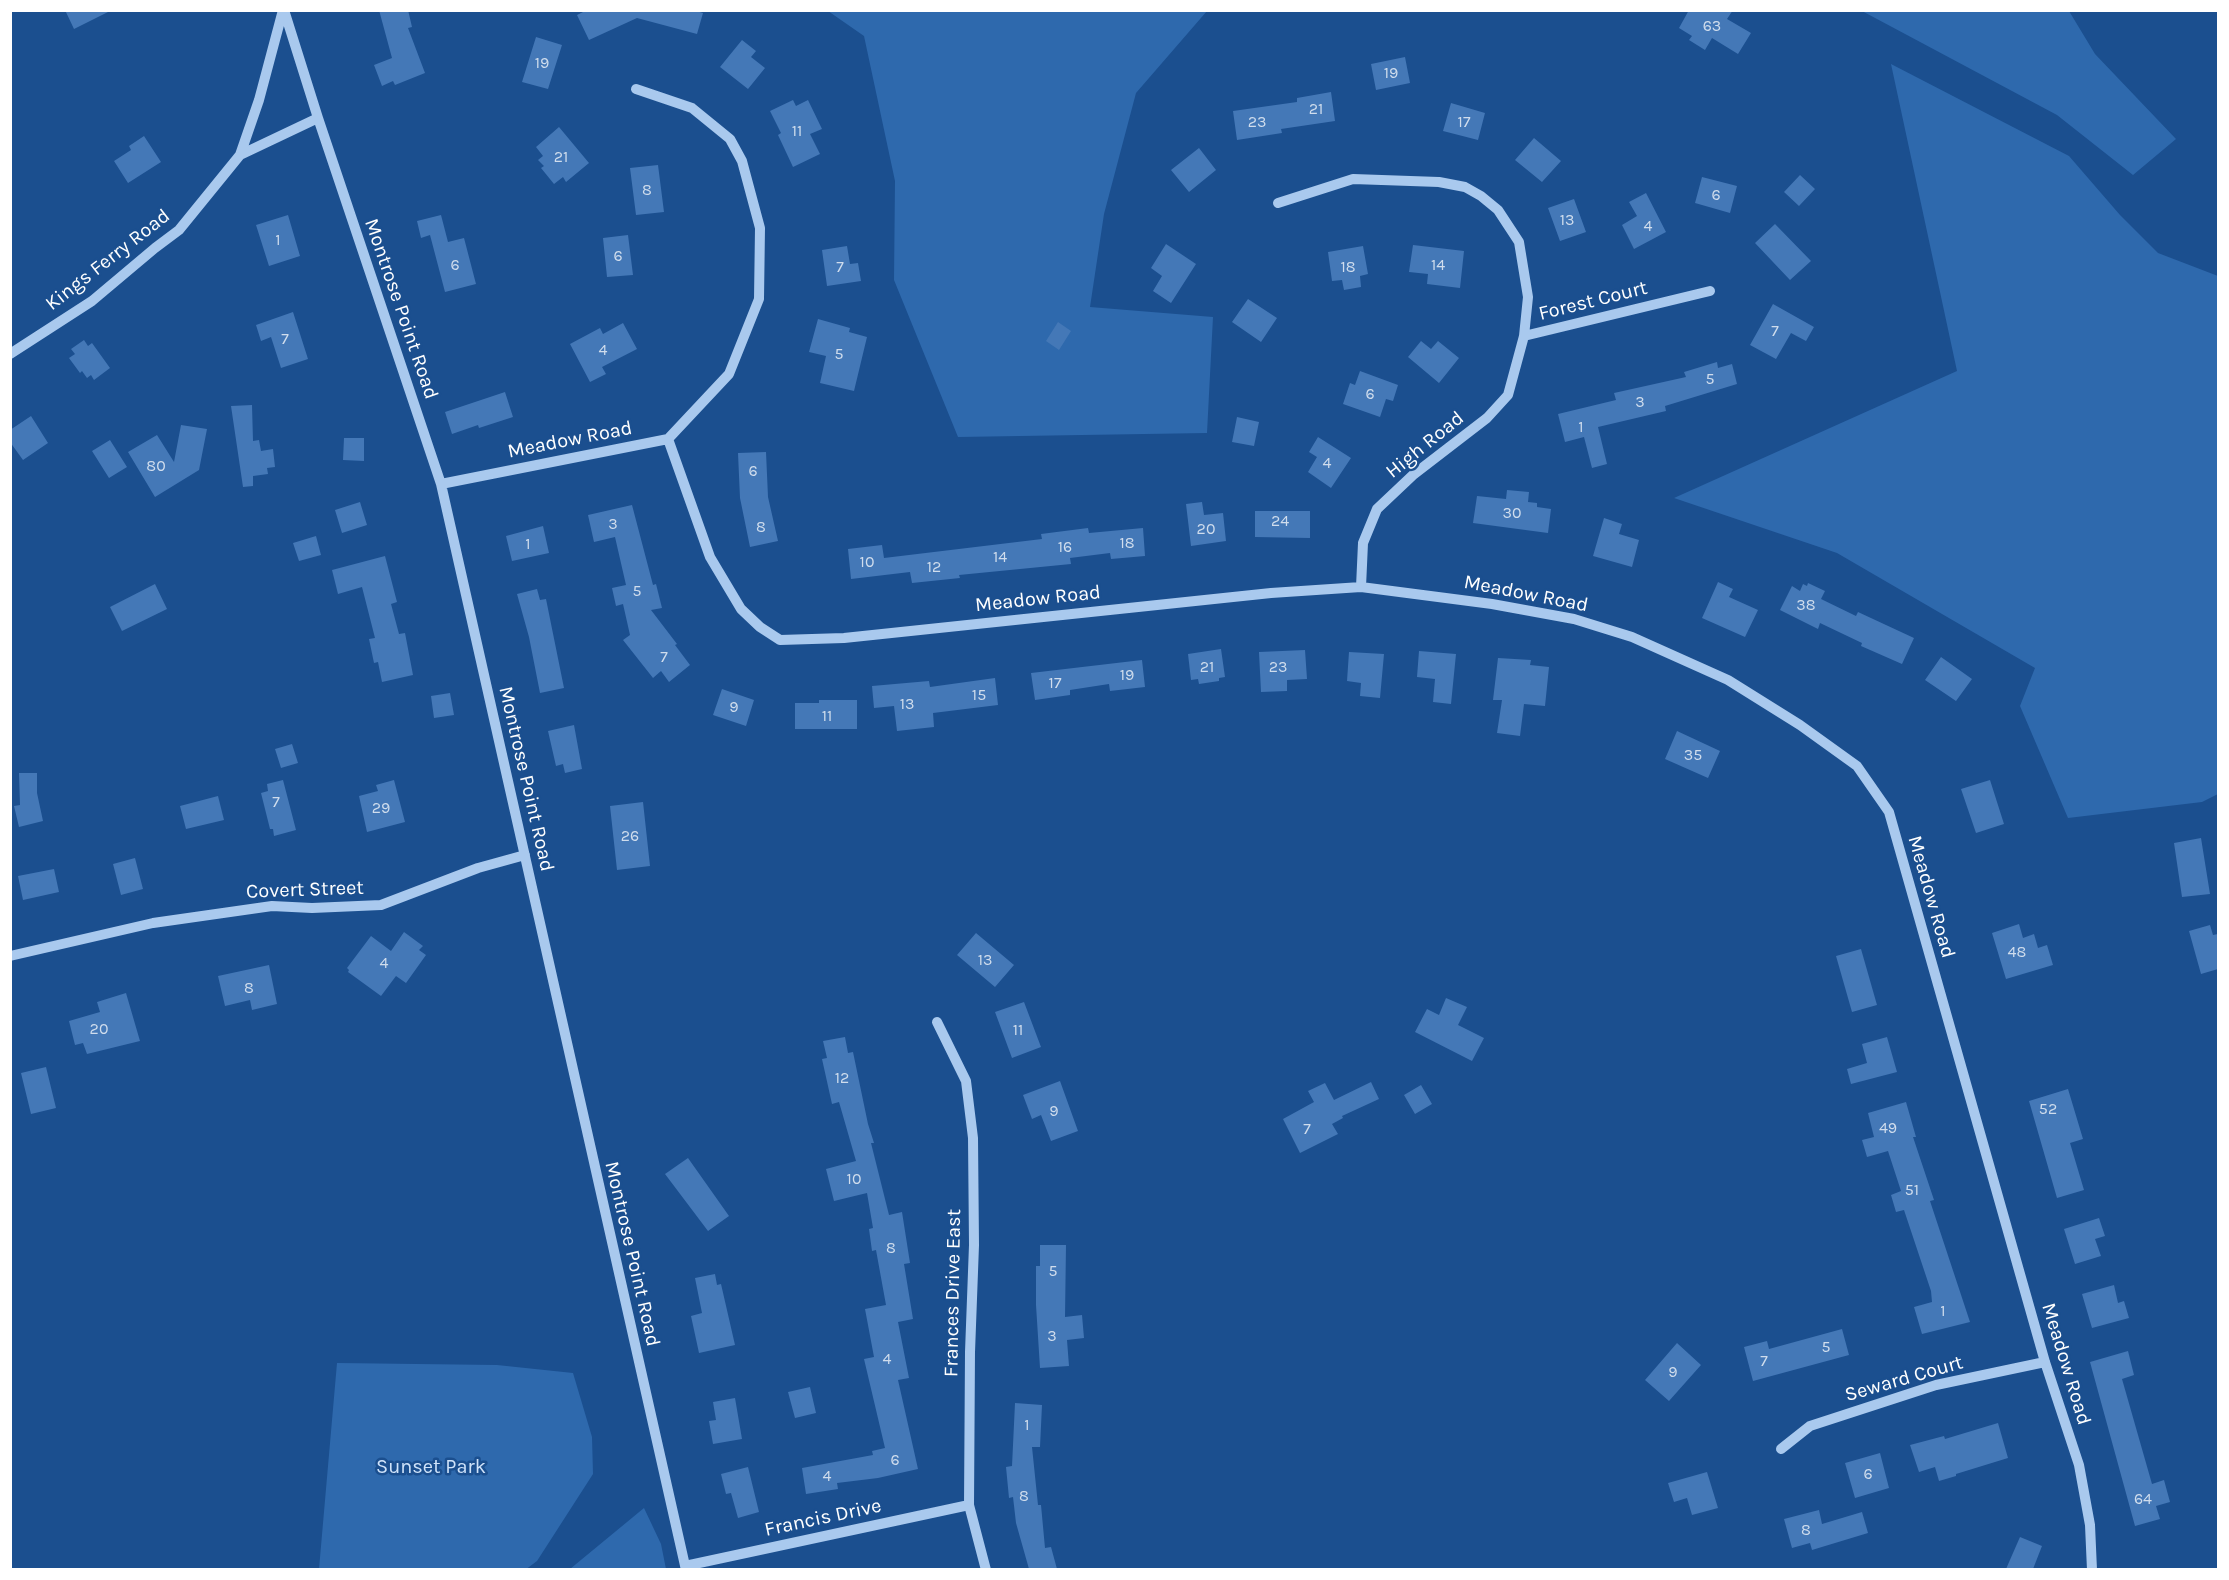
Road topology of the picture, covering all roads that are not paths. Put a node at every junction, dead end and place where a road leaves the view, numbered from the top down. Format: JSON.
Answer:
{"nodes":[{"id":1,"x":284,"y":10,"type":"edge"},
{"id":2,"x":636,"y":89,"type":"dead end"},
{"id":3,"x":318,"y":118,"type":"junction"},
{"id":4,"x":240,"y":155,"type":"junction"},
{"id":5,"x":1278,"y":203,"type":"dead end"},
{"id":6,"x":1710,"y":291,"type":"dead end"},
{"id":7,"x":1524,"y":336,"type":"junction"},
{"id":8,"x":10,"y":354,"type":"edge"},
{"id":9,"x":668,"y":439,"type":"junction"},
{"id":10,"x":441,"y":484,"type":"junction"},
{"id":11,"x":1361,"y":587,"type":"junction"},
{"id":12,"x":525,"y":855,"type":"junction"},
{"id":13,"x":10,"y":956,"type":"edge"},
{"id":14,"x":937,"y":1022,"type":"dead end"},
{"id":15,"x":2045,"y":1362,"type":"junction"},
{"id":16,"x":1781,"y":1449,"type":"dead end"},
{"id":17,"x":969,"y":1505,"type":"junction"},
{"id":18,"x":685,"y":1568,"type":"edge"},
{"id":19,"x":986,"y":1569,"type":"edge"},
{"id":20,"x":2092,"y":1569,"type":"edge"}],
"edges":[{"from":1,"to":3,"type":"street","name":"Montrose Point Road"},
{"from":1,"to":4,"type":"street","name":"Kings Ferry Road"},
{"from":2,"to":9,"type":"street"},
{"from":3,"to":4,"type":"street","name":"Kings Ferry Road"},
{"from":3,"to":10,"type":"street","name":"Montrose Point Road"},
{"from":4,"to":8,"type":"street","name":"Kings Ferry Road"},
{"from":5,"to":7,"type":"street","name":"Forest Court"},
{"from":6,"to":7,"type":"street","name":"Forest Court"},
{"from":7,"to":11,"type":"street","name":"High Road"},
{"from":9,"to":10,"type":"street","name":"Meadow Road"},
{"from":9,"to":11,"type":"street","name":"Meadow Road"},
{"from":10,"to":12,"type":"street","name":"Montrose Point Road"},
{"from":11,"to":15,"type":"street","name":"Meadow Road"},
{"from":12,"to":13,"type":"street","name":"Covert Street"},
{"from":12,"to":18,"type":"street","name":"Montrose Point Road"},
{"from":14,"to":17,"type":"street","name":"Frances Drive East"},
{"from":15,"to":16,"type":"street","name":"Seward Court"},
{"from":15,"to":20,"type":"street","name":"Meadow Road"},
{"from":17,"to":18,"type":"street","name":"Francis Drive"},
{"from":17,"to":19,"type":"street","name":"Frances Drive East"}]}
